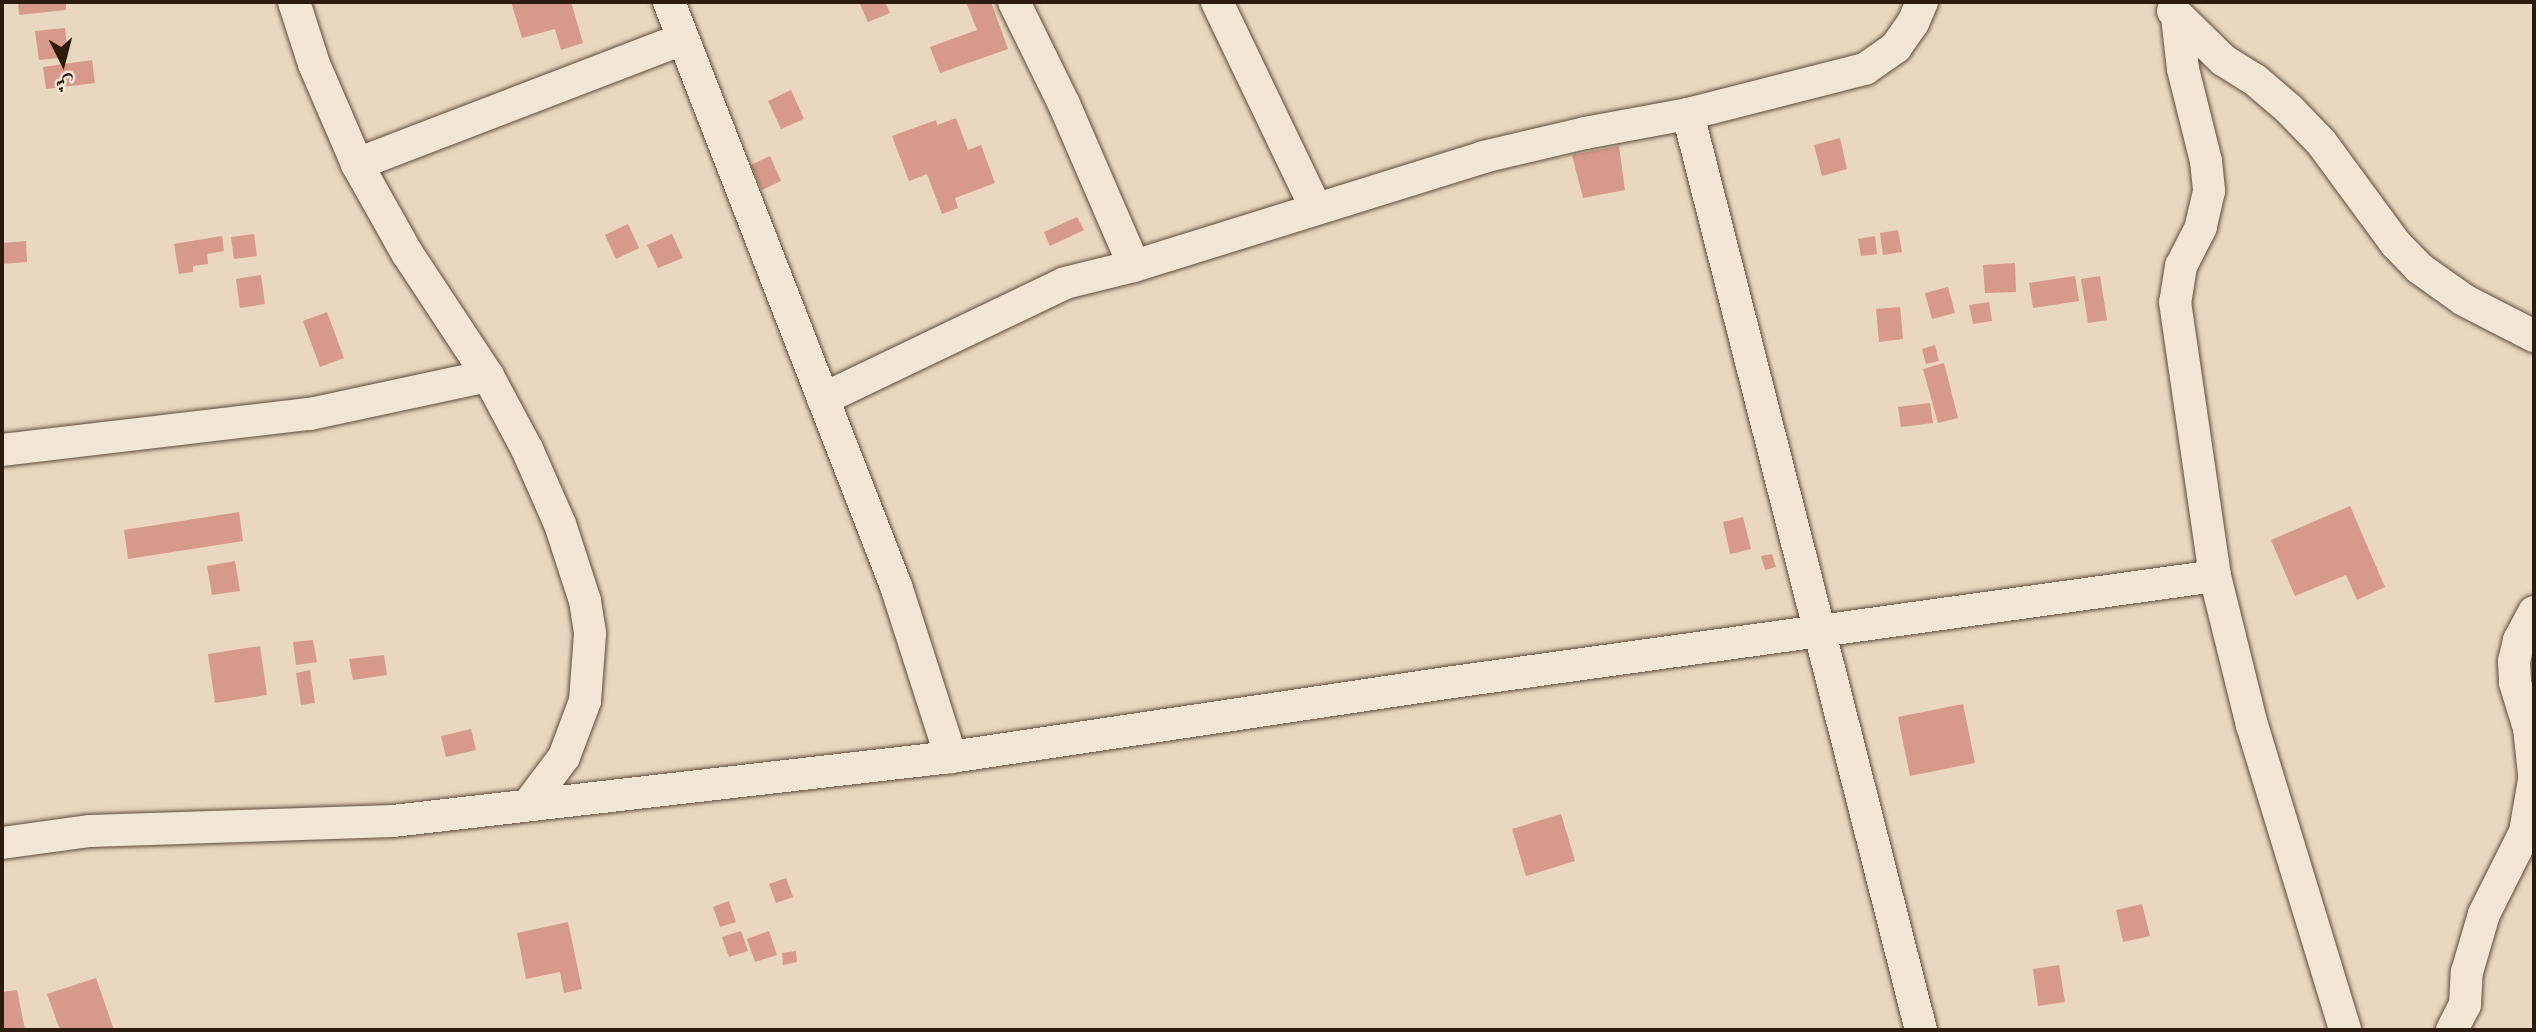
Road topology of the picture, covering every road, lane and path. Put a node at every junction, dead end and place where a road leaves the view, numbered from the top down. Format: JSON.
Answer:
{"nodes":[{"id":1,"x":295,"y":2,"type":"edge"},
{"id":2,"x":669,"y":2,"type":"edge"},
{"id":3,"x":1014,"y":2,"type":"edge"},
{"id":4,"x":1217,"y":2,"type":"edge"},
{"id":5,"x":1922,"y":2,"type":"edge"},
{"id":6,"x":2172,"y":9,"type":"edge"},
{"id":7,"x":682,"y":40,"type":"junction"},
{"id":8,"x":1688,"y":114,"type":"junction"},
{"id":9,"x":357,"y":164,"type":"junction"},
{"id":10,"x":1316,"y":209,"type":"junction"},
{"id":11,"x":1134,"y":265,"type":"junction"},
{"id":12,"x":2534,"y":336,"type":"edge"},
{"id":13,"x":488,"y":376,"type":"junction"},
{"id":14,"x":823,"y":399,"type":"junction"},
{"id":15,"x":3,"y":444,"type":"edge"},
{"id":16,"x":2215,"y":576,"type":"junction"},
{"id":17,"x":2534,"y":612,"type":"edge"},
{"id":18,"x":1819,"y":631,"type":"junction"},
{"id":19,"x":951,"y":757,"type":"junction"},
{"id":20,"x":2534,"y":774,"type":"edge"},
{"id":21,"x":2534,"y":780,"type":"edge"},
{"id":22,"x":528,"y":806,"type":"junction"},
{"id":23,"x":2,"y":843,"type":"edge"},
{"id":24,"x":1921,"y":1030,"type":"edge"},
{"id":25,"x":2344,"y":1030,"type":"edge"},
{"id":26,"x":2452,"y":1030,"type":"edge"}],
"edges":[{"from":1,"to":9,"type":"street"},
{"from":2,"to":7,"type":"street"},
{"from":3,"to":11,"type":"street"},
{"from":4,"to":10,"type":"street"},
{"from":5,"to":8,"type":"street"},
{"from":6,"to":12,"type":"street"},
{"from":6,"to":16,"type":"street"},
{"from":7,"to":9,"type":"street"},
{"from":7,"to":14,"type":"street"},
{"from":8,"to":10,"type":"street"},
{"from":8,"to":18,"type":"street"},
{"from":9,"to":13,"type":"street"},
{"from":10,"to":11,"type":"street"},
{"from":11,"to":14,"type":"street"},
{"from":13,"to":15,"type":"street"},
{"from":13,"to":22,"type":"street"},
{"from":14,"to":19,"type":"street"},
{"from":16,"to":18,"type":"street"},
{"from":16,"to":25,"type":"street"},
{"from":17,"to":20,"type":"street"},
{"from":18,"to":19,"type":"street"},
{"from":18,"to":24,"type":"street"},
{"from":19,"to":22,"type":"street"},
{"from":21,"to":26,"type":"street"},
{"from":22,"to":23,"type":"street"}]}
